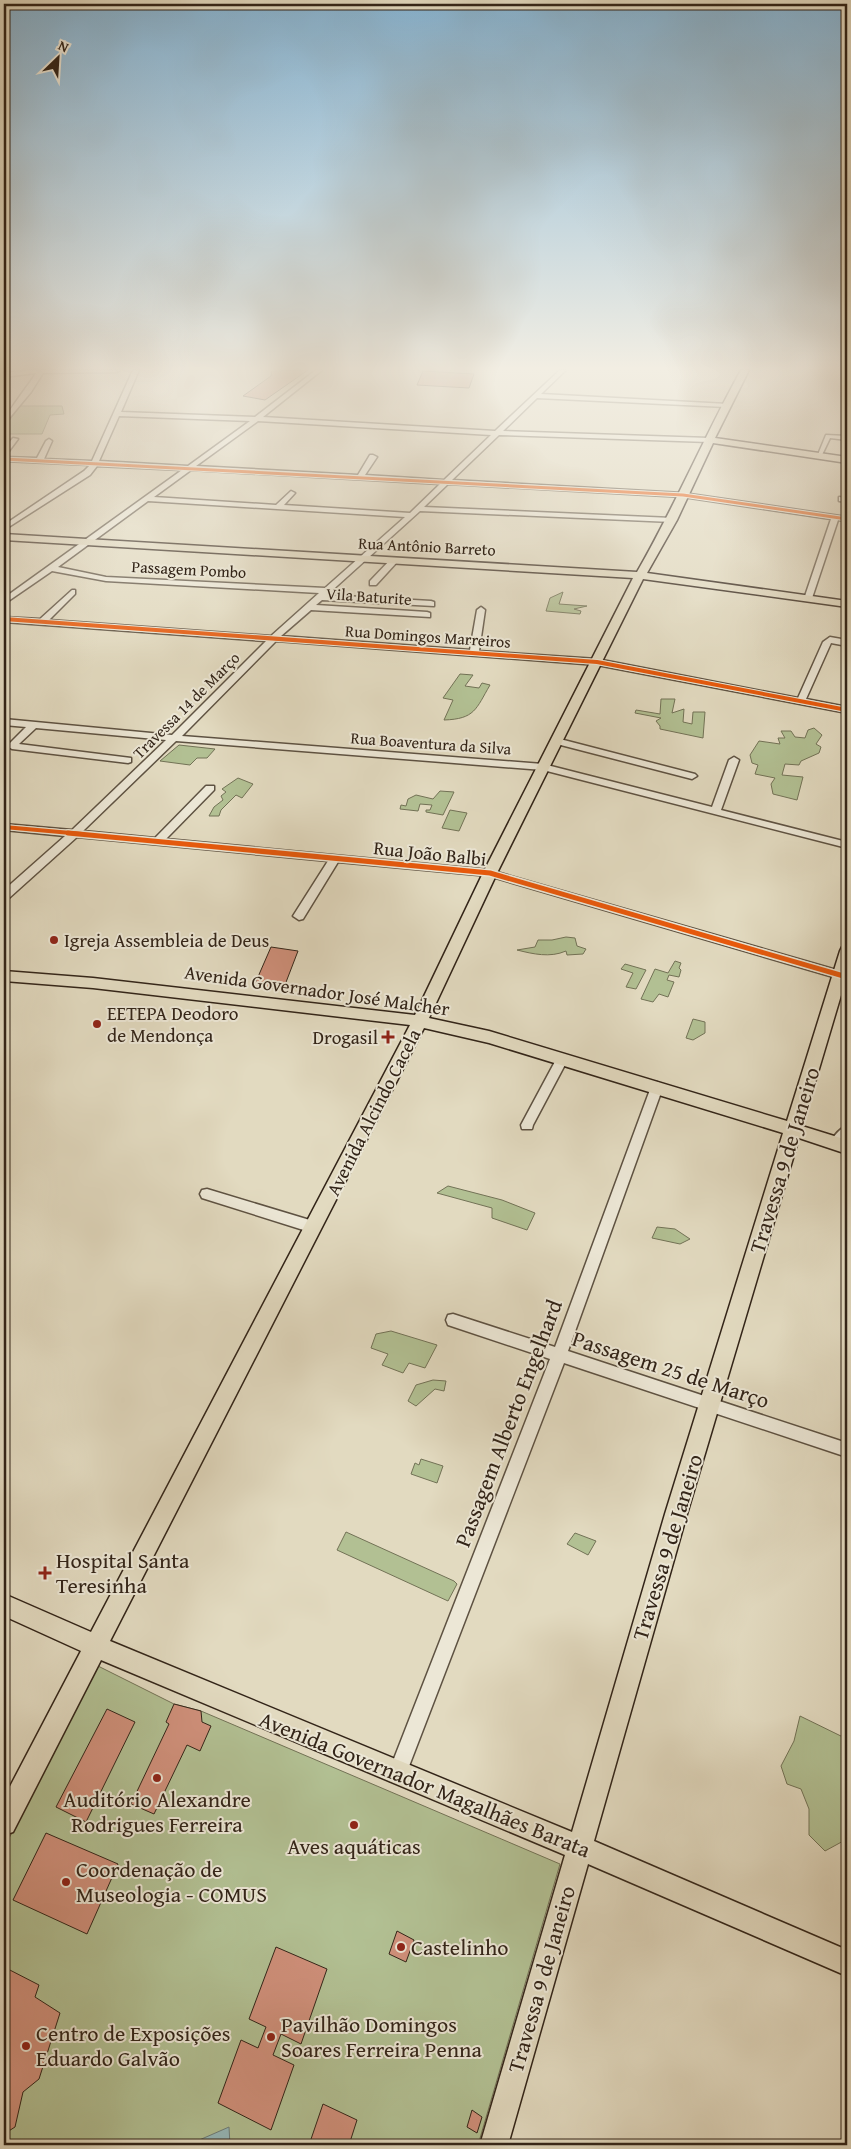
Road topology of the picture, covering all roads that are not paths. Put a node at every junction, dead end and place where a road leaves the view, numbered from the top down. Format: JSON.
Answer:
{"nodes":[{"id":1,"x":88,"y":470,"type":"edge"},
{"id":2,"x":186,"y":470,"type":"edge"},
{"id":3,"x":228,"y":470,"type":"edge"},
{"id":4,"x":365,"y":470,"type":"edge"},
{"id":5,"x":460,"y":470,"type":"edge"},
{"id":6,"x":695,"y":470,"type":"edge"},
{"id":7,"x":360,"y":478,"type":"junction"},
{"id":8,"x":446,"y":484,"type":"junction"},
{"id":9,"x":291,"y":492,"type":"dead end"},
{"id":10,"x":683,"y":495,"type":"junction"},
{"id":11,"x":145,"y":499,"type":"junction"},
{"id":12,"x":279,"y":506,"type":"junction"},
{"id":13,"x":418,"y":509,"type":"junction"},
{"id":14,"x":411,"y":515,"type":"junction"},
{"id":15,"x":835,"y":517,"type":"junction"},
{"id":16,"x":847,"y":519,"type":"edge"},
{"id":17,"x":672,"y":520,"type":"junction"},
{"id":18,"x":4,"y":528,"type":"edge"},
{"id":19,"x":4,"y":537,"type":"edge"},
{"id":20,"x":85,"y":542,"type":"junction"},
{"id":21,"x":362,"y":559,"type":"junction"},
{"id":22,"x":394,"y":561,"type":"junction"},
{"id":23,"x":50,"y":568,"type":"junction"},
{"id":24,"x":640,"y":575,"type":"junction"},
{"id":25,"x":373,"y":583,"type":"dead end"},
{"id":26,"x":72,"y":592,"type":"dead end"},
{"id":27,"x":324,"y":594,"type":"junction"},
{"id":28,"x":808,"y":599,"type":"junction"},
{"id":29,"x":4,"y":602,"type":"edge"},
{"id":30,"x":431,"y":604,"type":"dead end"},
{"id":31,"x":847,"y":604,"type":"edge"},
{"id":32,"x":309,"y":607,"type":"junction"},
{"id":33,"x":481,"y":610,"type":"dead end"},
{"id":34,"x":427,"y":616,"type":"dead end"},
{"id":35,"x":4,"y":619,"type":"edge"},
{"id":36,"x":42,"y":622,"type":"junction"},
{"id":37,"x":275,"y":638,"type":"junction"},
{"id":38,"x":847,"y":643,"type":"edge"},
{"id":39,"x":474,"y":652,"type":"junction"},
{"id":40,"x":596,"y":662,"type":"junction"},
{"id":41,"x":802,"y":701,"type":"junction"},
{"id":42,"x":847,"y":710,"type":"edge"},
{"id":43,"x":4,"y":722,"type":"edge"},
{"id":44,"x":33,"y":725,"type":"junction"},
{"id":45,"x":174,"y":738,"type":"junction"},
{"id":46,"x":556,"y":741,"type":"junction"},
{"id":47,"x":128,"y":760,"type":"dead end"},
{"id":48,"x":734,"y":760,"type":"dead end"},
{"id":49,"x":543,"y":767,"type":"junction"},
{"id":50,"x":692,"y":776,"type":"dead end"},
{"id":51,"x":210,"y":788,"type":"dead end"},
{"id":52,"x":715,"y":812,"type":"junction"},
{"id":53,"x":4,"y":827,"type":"edge"},
{"id":54,"x":74,"y":834,"type":"junction"},
{"id":55,"x":157,"y":842,"type":"junction"},
{"id":56,"x":847,"y":846,"type":"edge"},
{"id":57,"x":335,"y":858,"type":"junction"},
{"id":58,"x":490,"y":873,"type":"junction"},
{"id":59,"x":4,"y":896,"type":"edge"},
{"id":60,"x":299,"y":916,"type":"dead end"},
{"id":61,"x":847,"y":951,"type":"edge"},
{"id":62,"x":4,"y":976,"type":"edge"},
{"id":63,"x":844,"y":976,"type":"edge"},
{"id":64,"x":420,"y":1021,"type":"junction"},
{"id":65,"x":562,"y":1059,"type":"junction"},
{"id":66,"x":657,"y":1087,"type":"junction"},
{"id":67,"x":527,"y":1126,"type":"dead end"},
{"id":68,"x":793,"y":1129,"type":"junction"},
{"id":69,"x":843,"y":1141,"type":"edge"},
{"id":70,"x":207,"y":1194,"type":"dead end"},
{"id":71,"x":314,"y":1227,"type":"junction"},
{"id":72,"x":453,"y":1320,"type":"dead end"},
{"id":73,"x":558,"y":1356,"type":"junction"},
{"id":74,"x":710,"y":1404,"type":"junction"},
{"id":75,"x":847,"y":1450,"type":"edge"},
{"id":76,"x":4,"y":1605,"type":"edge"},
{"id":77,"x":96,"y":1647,"type":"junction"},
{"id":78,"x":396,"y":1774,"type":"junction"},
{"id":79,"x":4,"y":1823,"type":"edge"},
{"id":80,"x":578,"y":1847,"type":"junction"},
{"id":81,"x":847,"y":1963,"type":"edge"},
{"id":82,"x":494,"y":2145,"type":"edge"}],
"edges":[{"from":1,"to":18,"type":"street"},
{"from":2,"to":11,"type":"street"},
{"from":3,"to":7,"type":"street"},
{"from":4,"to":7,"type":"street"},
{"from":5,"to":8,"type":"street","name":"Travessa 14 de Março"},
{"from":6,"to":10,"type":"main road","name":"Avenida Alcindo Cacela"},
{"from":7,"to":8,"type":"street"},
{"from":8,"to":10,"type":"street"},
{"from":8,"to":13,"type":"street","name":"Travessa 14 de Março"},
{"from":9,"to":12,"type":"street"},
{"from":10,"to":15,"type":"street"},
{"from":10,"to":17,"type":"main road","name":"Avenida Alcindo Cacela"},
{"from":11,"to":12,"type":"street"},
{"from":11,"to":20,"type":"street"},
{"from":12,"to":14,"type":"street"},
{"from":13,"to":14,"type":"street","name":"Travessa 14 de Março"},
{"from":13,"to":17,"type":"street"},
{"from":14,"to":21,"type":"street","name":"Travessa 14 de Março"},
{"from":15,"to":16,"type":"street"},
{"from":15,"to":28,"type":"street"},
{"from":17,"to":24,"type":"main road","name":"Avenida Alcindo Cacela"},
{"from":19,"to":20,"type":"main road","name":"Rua Antônio Barreto"},
{"from":20,"to":21,"type":"main road","name":"Rua Antônio Barreto"},
{"from":20,"to":23,"type":"street"},
{"from":21,"to":22,"type":"main road","name":"Rua Antônio Barreto"},
{"from":21,"to":27,"type":"street","name":"Travessa 14 de Março"},
{"from":22,"to":24,"type":"main road","name":"Rua Antônio Barreto"},
{"from":22,"to":25,"type":"street"},
{"from":23,"to":27,"type":"street","name":"Passagem Pombo"},
{"from":23,"to":29,"type":"street"},
{"from":24,"to":28,"type":"main road","name":"Rua Antônio Barreto"},
{"from":24,"to":40,"type":"main road","name":"Avenida Alcindo Cacela"},
{"from":26,"to":36,"type":"street"},
{"from":27,"to":30,"type":"street","name":"Passagem Pombo"},
{"from":27,"to":32,"type":"street","name":"Travessa 14 de Março"},
{"from":28,"to":31,"type":"main road","name":"Rua Antônio Barreto"},
{"from":32,"to":34,"type":"street","name":"Vila Baturite"},
{"from":32,"to":37,"type":"street","name":"Travessa 14 de Março"},
{"from":33,"to":39,"type":"street"},
{"from":35,"to":36,"type":"street","name":"Rua Domingos Marreiros"},
{"from":36,"to":37,"type":"street","name":"Rua Domingos Marreiros"},
{"from":37,"to":39,"type":"street","name":"Rua Domingos Marreiros"},
{"from":37,"to":45,"type":"street","name":"Travessa 14 de Março"},
{"from":38,"to":41,"type":"street"},
{"from":39,"to":40,"type":"street","name":"Rua Domingos Marreiros"},
{"from":40,"to":41,"type":"street","name":"Rua Domingos Marreiros"},
{"from":40,"to":46,"type":"main road","name":"Avenida Alcindo Cacela"},
{"from":41,"to":42,"type":"street","name":"Rua Domingos Marreiros"},
{"from":43,"to":44,"type":"street","name":"Rua Boaventura da Silva"},
{"from":44,"to":45,"type":"street","name":"Rua Boaventura da Silva"},
{"from":44,"to":47,"type":"street"},
{"from":45,"to":49,"type":"street","name":"Rua Boaventura da Silva"},
{"from":45,"to":54,"type":"street","name":"Travessa 14 de Março"},
{"from":46,"to":49,"type":"main road","name":"Avenida Alcindo Cacela"},
{"from":46,"to":50,"type":"street"},
{"from":48,"to":52,"type":"street"},
{"from":49,"to":52,"type":"street","name":"Rua Boaventura da Silva"},
{"from":49,"to":58,"type":"main road","name":"Avenida Alcindo Cacela"},
{"from":51,"to":55,"type":"street"},
{"from":52,"to":56,"type":"street","name":"Rua Boaventura da Silva"},
{"from":53,"to":54,"type":"street","name":"Rua João Balbi"},
{"from":54,"to":55,"type":"street","name":"Rua João Balbi"},
{"from":54,"to":59,"type":"street","name":"Travessa 14 de Março"},
{"from":55,"to":57,"type":"street","name":"Rua João Balbi"},
{"from":57,"to":58,"type":"street","name":"Rua João Balbi"},
{"from":57,"to":60,"type":"street"},
{"from":58,"to":63,"type":"street","name":"Rua João Balbi"},
{"from":58,"to":64,"type":"main road","name":"Avenida Alcindo Cacela"},
{"from":61,"to":63,"type":"main road","name":"Travessa 9 de Janeiro"},
{"from":62,"to":64,"type":"main road","name":"Avenida Governador José Malcher"},
{"from":63,"to":68,"type":"main road","name":"Travessa 9 de Janeiro"},
{"from":64,"to":65,"type":"main road","name":"Avenida Governador José Malcher"},
{"from":64,"to":71,"type":"main road","name":"Avenida Alcindo Cacela"},
{"from":65,"to":66,"type":"main road","name":"Avenida Governador José Malcher"},
{"from":65,"to":67,"type":"street"},
{"from":66,"to":68,"type":"main road","name":"Avenida Governador José Malcher"},
{"from":66,"to":73,"type":"street","name":"Passagem Alberto Engelhard"},
{"from":68,"to":69,"type":"main road","name":"Avenida Governador José Malcher"},
{"from":68,"to":74,"type":"main road","name":"Travessa 9 de Janeiro"},
{"from":70,"to":71,"type":"street"},
{"from":71,"to":77,"type":"main road","name":"Avenida Alcindo Cacela"},
{"from":72,"to":73,"type":"street","name":"Passagem 25 de Março"},
{"from":73,"to":74,"type":"street","name":"Passagem 25 de Março"},
{"from":73,"to":78,"type":"street","name":"Passagem Alberto Engelhard"},
{"from":74,"to":75,"type":"street","name":"Passagem 25 de Março"},
{"from":74,"to":80,"type":"main road","name":"Travessa 9 de Janeiro"},
{"from":76,"to":77,"type":"main road","name":"Avenida Governador Magalhães Barata"},
{"from":77,"to":78,"type":"main road","name":"Avenida Governador Magalhães Barata"},
{"from":77,"to":79,"type":"main road","name":"Avenida Alcindo Cacela"},
{"from":78,"to":80,"type":"main road","name":"Avenida Governador Magalhães Barata"},
{"from":80,"to":81,"type":"main road","name":"Avenida Governador Magalhães Barata"},
{"from":80,"to":82,"type":"main road","name":"Travessa 9 de Janeiro"}]}
